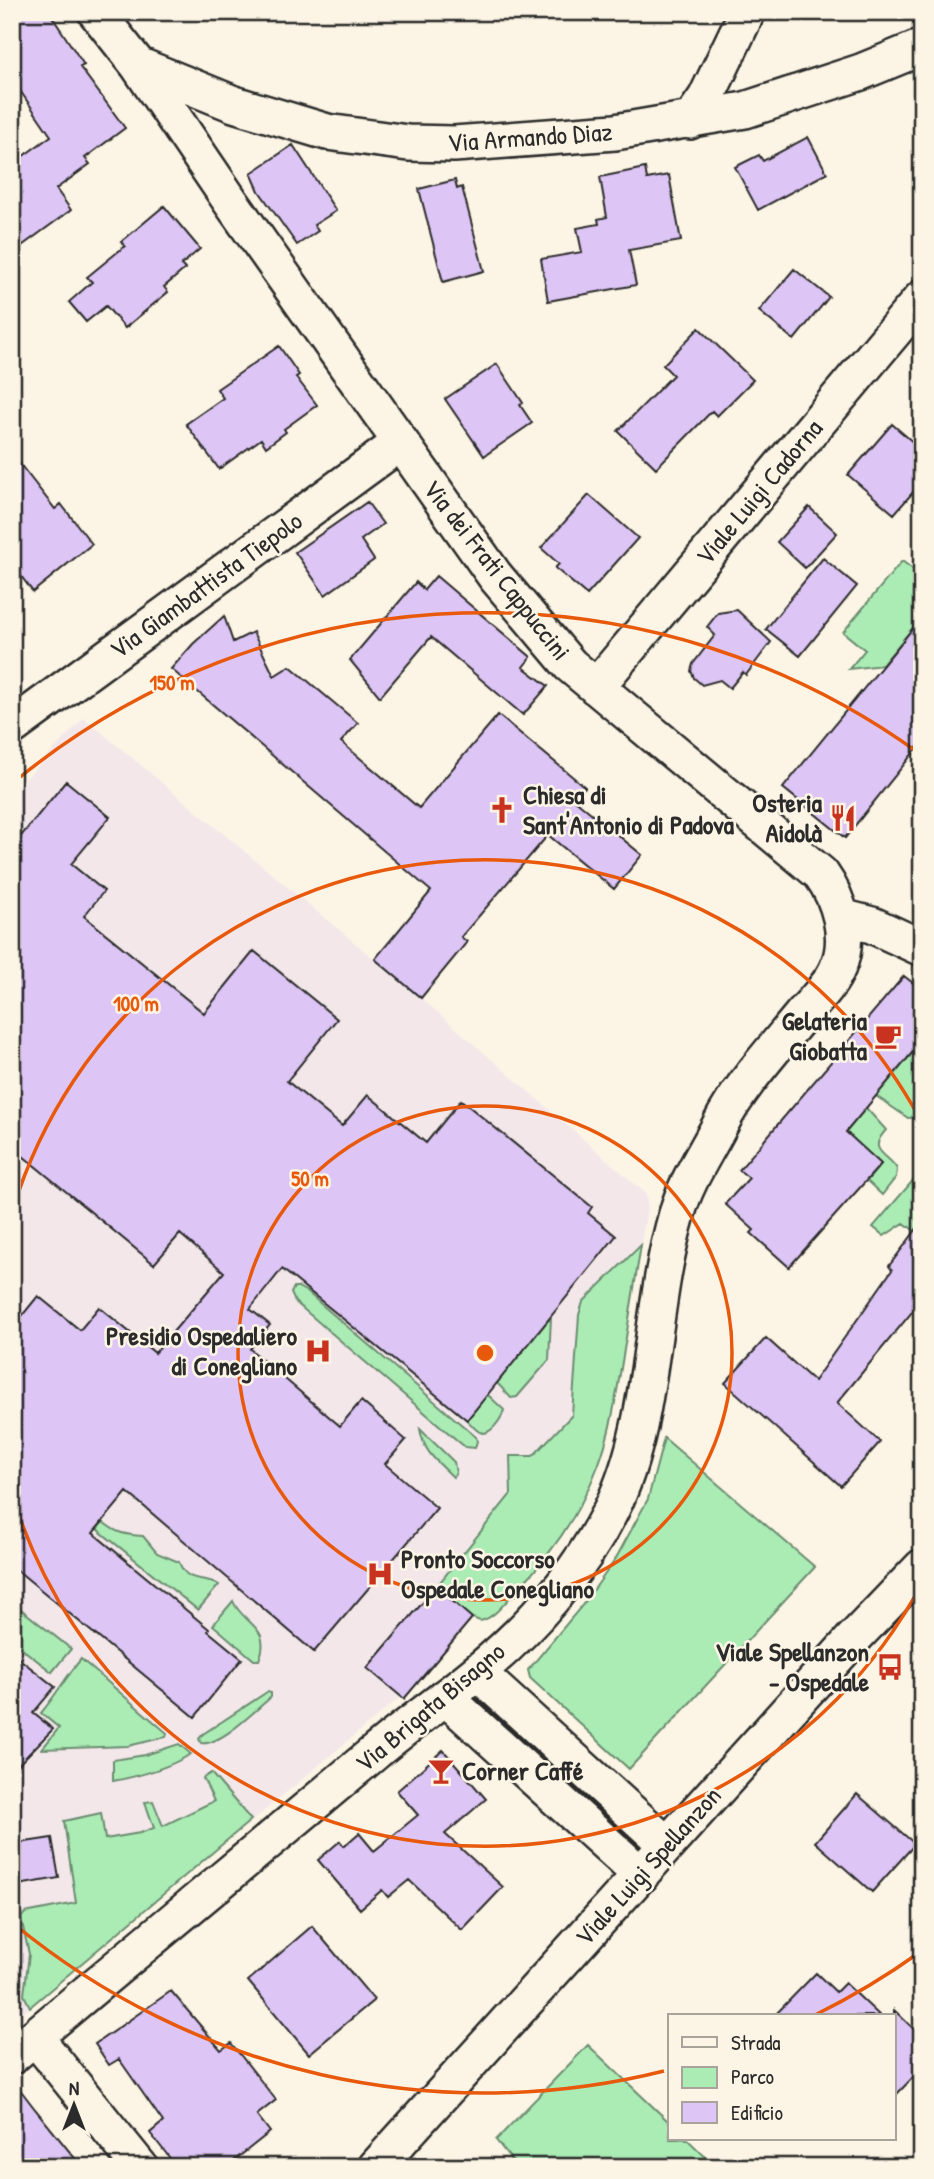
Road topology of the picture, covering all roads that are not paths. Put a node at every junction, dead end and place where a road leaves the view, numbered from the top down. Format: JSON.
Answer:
{"nodes":[{"id":1,"x":96,"y":12,"type":"edge"},
{"id":2,"x":747,"y":12,"type":"edge"},
{"id":3,"x":922,"y":47,"type":"edge"},
{"id":4,"x":138,"y":65,"type":"junction"},
{"id":5,"x":690,"y":121,"type":"junction"},
{"id":6,"x":922,"y":298,"type":"edge"},
{"id":7,"x":400,"y":443,"type":"junction"},
{"id":8,"x":596,"y":687,"type":"junction"},
{"id":9,"x":12,"y":727,"type":"edge"},
{"id":10,"x":841,"y":917,"type":"junction"},
{"id":11,"x":922,"y":948,"type":"edge"},
{"id":12,"x":670,"y":1243,"type":"joint"},
{"id":13,"x":922,"y":1567,"type":"edge"},
{"id":14,"x":477,"y":1672,"type":"junction"},
{"id":15,"x":445,"y":1696,"type":"junction"},
{"id":16,"x":667,"y":1845,"type":"junction"},
{"id":17,"x":641,"y":1875,"type":"junction"},
{"id":18,"x":24,"y":2046,"type":"edge"},
{"id":19,"x":140,"y":2167,"type":"edge"},
{"id":20,"x":376,"y":2167,"type":"edge"}],
"edges":[{"from":1,"to":4,"type":"street","name":"Via dei Frati Cappuccini"},
{"from":2,"to":5,"type":"street"},
{"from":3,"to":5,"type":"street","name":"Via Armando Diaz"},
{"from":4,"to":5,"type":"street","name":"Via Armando Diaz"},
{"from":4,"to":7,"type":"street","name":"Via dei Frati Cappuccini"},
{"from":6,"to":8,"type":"street","name":"Viale Luigi Cadorna"},
{"from":7,"to":8,"type":"street","name":"Via dei Frati Cappuccini"},
{"from":7,"to":9,"type":"street","name":"Via Giambattista Tiepolo"},
{"from":8,"to":10,"type":"street","name":"Via dei Frati Cappuccini"},
{"from":10,"to":11,"type":"street"},
{"from":10,"to":12,"type":"street","name":"Via dei Frati Cappuccini"},
{"from":12,"to":14,"type":"street","name":"Via Brigata Bisagno"},
{"from":13,"to":16,"type":"street","name":"Viale Luigi Spellanzon"},
{"from":14,"to":15,"type":"street","name":"Via Brigata Bisagno"},
{"from":14,"to":16,"type":"street"},
{"from":15,"to":17,"type":"street"},
{"from":15,"to":18,"type":"street","name":"Via Brigata Bisagno"},
{"from":16,"to":17,"type":"street","name":"Viale Luigi Spellanzon"},
{"from":17,"to":20,"type":"street","name":"Viale Luigi Spellanzon"},
{"from":18,"to":19,"type":"street"}]}
